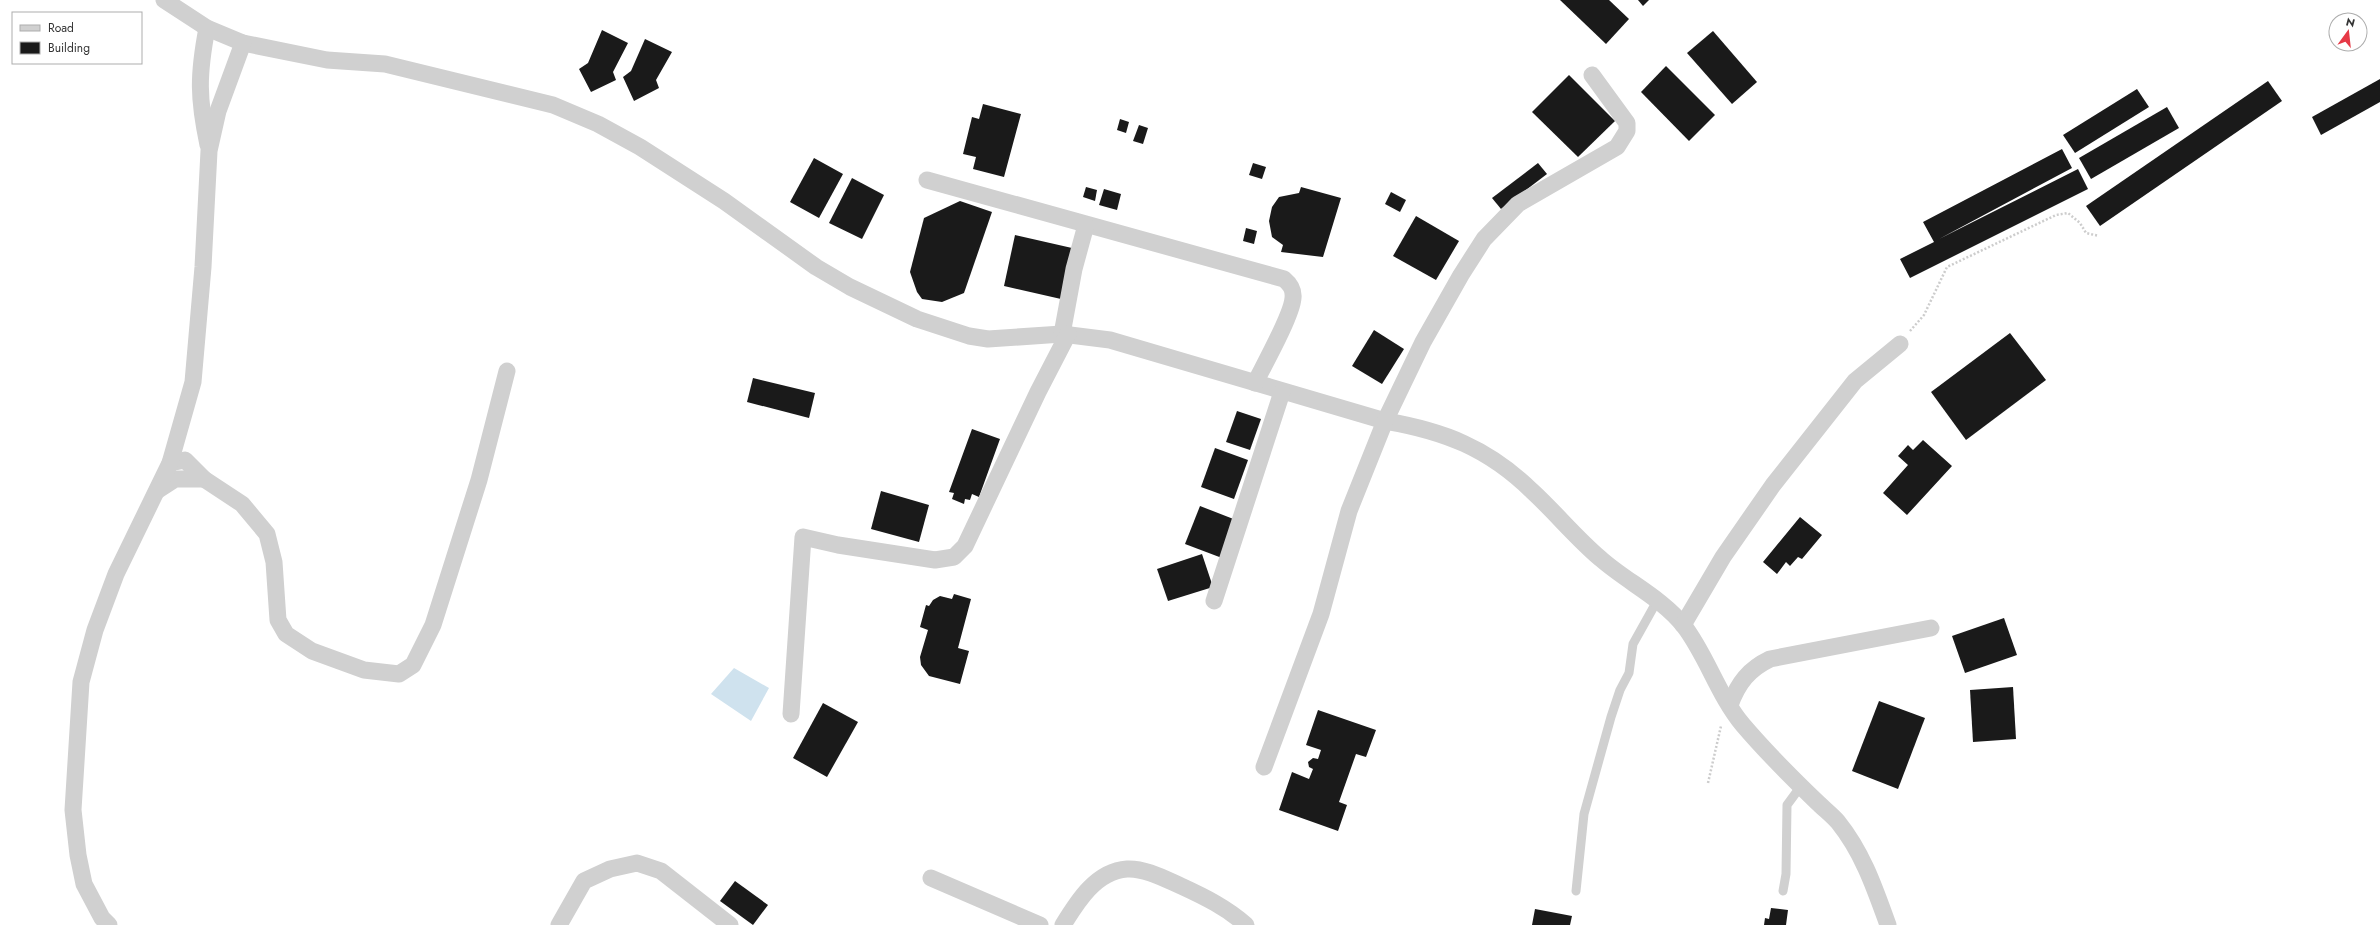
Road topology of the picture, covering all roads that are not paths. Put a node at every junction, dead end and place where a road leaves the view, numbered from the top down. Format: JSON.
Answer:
{"nodes":[{"id":1,"x":164,"y":0,"type":"edge"},
{"id":2,"x":207,"y":28,"type":"junction"},
{"id":3,"x":243,"y":43,"type":"junction"},
{"id":4,"x":1592,"y":75,"type":"dead end"},
{"id":5,"x":209,"y":151,"type":"junction"},
{"id":6,"x":926,"y":180,"type":"dead end"},
{"id":7,"x":1086,"y":225,"type":"junction"},
{"id":8,"x":1065,"y":334,"type":"junction"},
{"id":9,"x":1900,"y":344,"type":"road end"},
{"id":10,"x":507,"y":371,"type":"dead end"},
{"id":11,"x":1255,"y":383,"type":"junction"},
{"id":12,"x":1282,"y":392,"type":"junction"},
{"id":13,"x":1384,"y":421,"type":"junction"},
{"id":14,"x":170,"y":463,"type":"junction"},
{"id":15,"x":204,"y":479,"type":"junction"},
{"id":16,"x":158,"y":490,"type":"junction"},
{"id":17,"x":1214,"y":601,"type":"dead end"},
{"id":18,"x":1657,"y":601,"type":"junction"},
{"id":19,"x":1683,"y":625,"type":"junction"},
{"id":20,"x":1931,"y":628,"type":"dead end"},
{"id":21,"x":1730,"y":705,"type":"junction"},
{"id":22,"x":791,"y":714,"type":"dead end"},
{"id":23,"x":1264,"y":767,"type":"dead end"},
{"id":24,"x":1801,"y":786,"type":"junction"},
{"id":25,"x":931,"y":878,"type":"dead end"},
{"id":26,"x":1576,"y":891,"type":"dead end"},
{"id":27,"x":1783,"y":891,"type":"dead end"},
{"id":28,"x":109,"y":925,"type":"edge"},
{"id":29,"x":559,"y":925,"type":"edge"},
{"id":30,"x":730,"y":925,"type":"edge"},
{"id":31,"x":1040,"y":925,"type":"edge"},
{"id":32,"x":1063,"y":925,"type":"edge"},
{"id":33,"x":1246,"y":925,"type":"edge"},
{"id":34,"x":1888,"y":925,"type":"edge"}],
"edges":[{"from":1,"to":2,"type":"street"},
{"from":2,"to":3,"type":"street"},
{"from":2,"to":5,"type":"street"},
{"from":3,"to":5,"type":"street"},
{"from":3,"to":8,"type":"street"},
{"from":4,"to":13,"type":"street"},
{"from":5,"to":14,"type":"street"},
{"from":6,"to":7,"type":"street"},
{"from":7,"to":8,"type":"street"},
{"from":7,"to":11,"type":"street"},
{"from":8,"to":11,"type":"street"},
{"from":8,"to":22,"type":"street"},
{"from":9,"to":19,"type":"street"},
{"from":10,"to":15,"type":"street"},
{"from":11,"to":12,"type":"street"},
{"from":12,"to":13,"type":"street"},
{"from":12,"to":17,"type":"street"},
{"from":13,"to":18,"type":"street"},
{"from":13,"to":23,"type":"street"},
{"from":14,"to":15,"type":"street"},
{"from":14,"to":16,"type":"street"},
{"from":15,"to":16,"type":"street"},
{"from":16,"to":28,"type":"street"},
{"from":18,"to":19,"type":"street"},
{"from":18,"to":26,"type":"lane"},
{"from":19,"to":21,"type":"street"},
{"from":20,"to":21,"type":"street"},
{"from":21,"to":24,"type":"street"},
{"from":24,"to":27,"type":"lane"},
{"from":24,"to":34,"type":"street"},
{"from":25,"to":31,"type":"street"},
{"from":29,"to":30,"type":"street"},
{"from":32,"to":33,"type":"street"}]}
